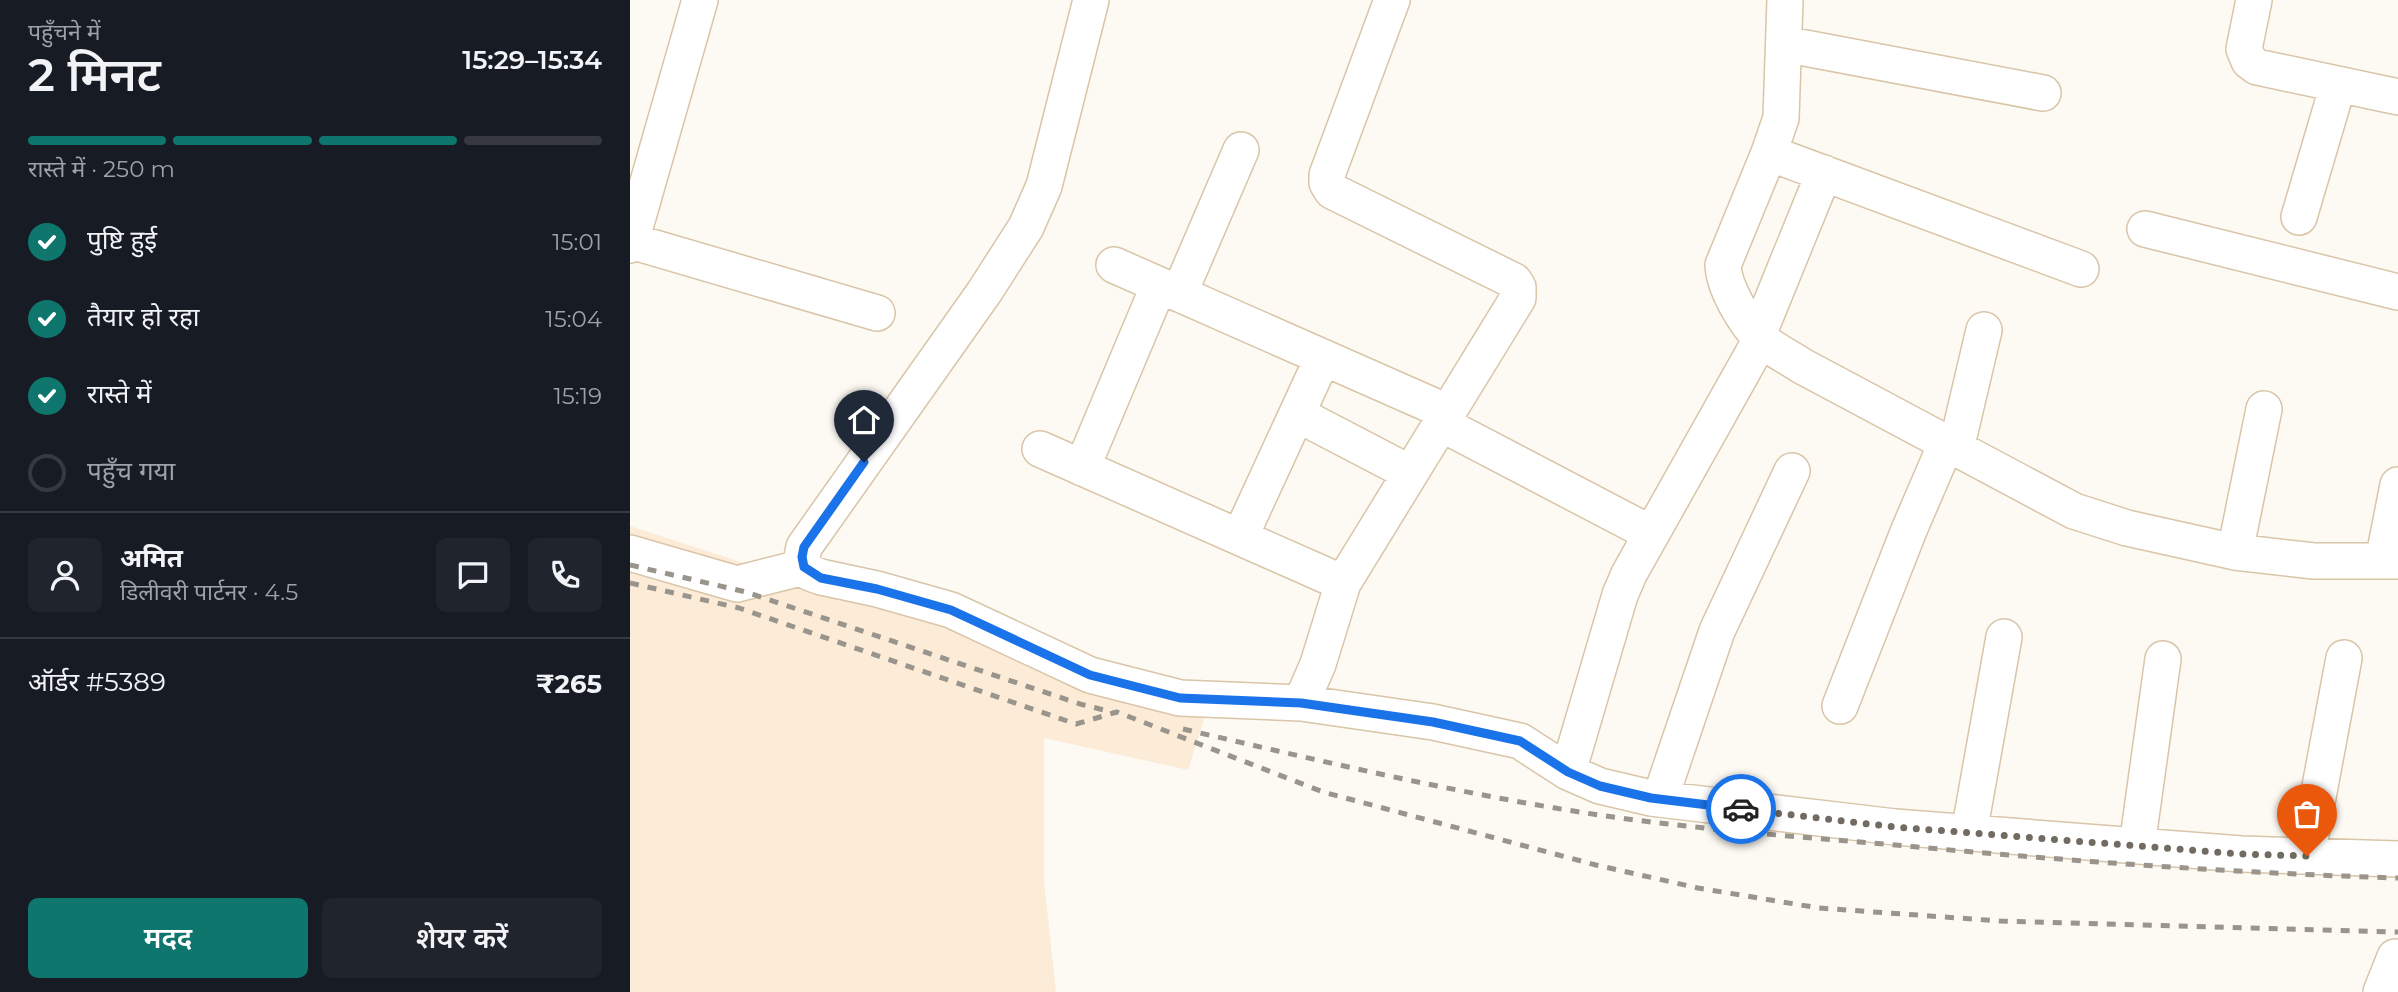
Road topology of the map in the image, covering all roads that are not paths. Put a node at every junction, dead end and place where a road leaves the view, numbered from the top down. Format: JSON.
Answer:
{"nodes":[{"id":1,"x":700,"y":0,"type":"edge"},
{"id":2,"x":1091,"y":0,"type":"edge"},
{"id":3,"x":1392,"y":0,"type":"edge"},
{"id":4,"x":1785,"y":0,"type":"edge"},
{"id":5,"x":2254,"y":0,"type":"edge"},
{"id":6,"x":1784,"y":44,"type":"junction"},
{"id":7,"x":2338,"y":85,"type":"junction"},
{"id":8,"x":2043,"y":93,"type":"dead end"},
{"id":9,"x":2398,"y":97,"type":"edge"},
{"id":10,"x":1241,"y":150,"type":"dead end"},
{"id":11,"x":1769,"y":153,"type":"junction"},
{"id":12,"x":1824,"y":173,"type":"junction"},
{"id":13,"x":2299,"y":217,"type":"dead end"},
{"id":14,"x":2145,"y":229,"type":"dead end"},
{"id":15,"x":631,"y":243,"type":"edge"},
{"id":16,"x":1114,"y":265,"type":"dead end"},
{"id":17,"x":2081,"y":269,"type":"dead end"},
{"id":18,"x":1169,"y":289,"type":"junction"},
{"id":19,"x":2398,"y":292,"type":"edge"},
{"id":20,"x":877,"y":313,"type":"dead end"},
{"id":21,"x":1984,"y":330,"type":"dead end"},
{"id":22,"x":1759,"y":337,"type":"junction"},
{"id":23,"x":1323,"y":356,"type":"junction"},
{"id":24,"x":2264,"y":409,"type":"dead end"},
{"id":25,"x":1297,"y":414,"type":"junction"},
{"id":26,"x":1443,"y":418,"type":"junction"},
{"id":27,"x":1951,"y":446,"type":"junction"},
{"id":28,"x":1040,"y":449,"type":"dead end"},
{"id":29,"x":1082,"y":468,"type":"junction"},
{"id":30,"x":1792,"y":471,"type":"dead end"},
{"id":31,"x":1410,"y":473,"type":"junction"},
{"id":32,"x":2398,"y":485,"type":"edge"},
{"id":33,"x":1650,"y":533,"type":"junction"},
{"id":34,"x":1240,"y":537,"type":"junction"},
{"id":35,"x":2235,"y":552,"type":"junction"},
{"id":36,"x":630,"y":553,"type":"edge"},
{"id":37,"x":2391,"y":561,"type":"edge"},
{"id":38,"x":804,"y":567,"type":"junction"},
{"id":39,"x":1343,"y":583,"type":"junction"},
{"id":40,"x":2004,"y":637,"type":"dead end"},
{"id":41,"x":2344,"y":658,"type":"dead end"},
{"id":42,"x":2163,"y":659,"type":"dead end"},
{"id":43,"x":1301,"y":703,"type":"junction"},
{"id":44,"x":1840,"y":706,"type":"dead end"},
{"id":45,"x":1568,"y":772,"type":"junction"},
{"id":46,"x":1660,"y":799,"type":"junction"},
{"id":47,"x":1969,"y":832,"type":"junction"},
{"id":48,"x":2137,"y":846,"type":"junction"},
{"id":49,"x":2307,"y":856,"type":"junction"},
{"id":50,"x":2398,"y":859,"type":"edge"},
{"id":51,"x":2395,"y":957,"type":"dead end"},
{"id":52,"x":2381,"y":992,"type":"edge"}],
"edges":[{"from":1,"to":15,"type":"street"},
{"from":2,"to":38,"type":"street"},
{"from":3,"to":26,"type":"street"},
{"from":4,"to":6,"type":"street"},
{"from":5,"to":7,"type":"street"},
{"from":6,"to":8,"type":"street"},
{"from":6,"to":11,"type":"street"},
{"from":7,"to":9,"type":"street"},
{"from":7,"to":13,"type":"street"},
{"from":10,"to":18,"type":"street"},
{"from":11,"to":12,"type":"street"},
{"from":11,"to":22,"type":"street"},
{"from":12,"to":17,"type":"street"},
{"from":12,"to":22,"type":"street"},
{"from":14,"to":19,"type":"street"},
{"from":15,"to":20,"type":"street"},
{"from":16,"to":18,"type":"street"},
{"from":18,"to":23,"type":"street"},
{"from":18,"to":29,"type":"street"},
{"from":21,"to":27,"type":"street"},
{"from":22,"to":27,"type":"street"},
{"from":22,"to":33,"type":"street"},
{"from":23,"to":25,"type":"street"},
{"from":23,"to":26,"type":"street"},
{"from":24,"to":35,"type":"street"},
{"from":25,"to":31,"type":"street"},
{"from":25,"to":34,"type":"street"},
{"from":26,"to":31,"type":"street"},
{"from":26,"to":33,"type":"street"},
{"from":27,"to":35,"type":"street"},
{"from":27,"to":44,"type":"street"},
{"from":28,"to":29,"type":"street"},
{"from":29,"to":34,"type":"street"},
{"from":30,"to":46,"type":"street"},
{"from":31,"to":39,"type":"street"},
{"from":32,"to":37,"type":"street"},
{"from":33,"to":45,"type":"street"},
{"from":34,"to":39,"type":"street"},
{"from":35,"to":37,"type":"street"},
{"from":36,"to":38,"type":"street"},
{"from":38,"to":43,"type":"street"},
{"from":39,"to":43,"type":"street"},
{"from":40,"to":47,"type":"street"},
{"from":41,"to":49,"type":"street"},
{"from":42,"to":48,"type":"street"},
{"from":43,"to":45,"type":"street"},
{"from":45,"to":46,"type":"street"},
{"from":46,"to":47,"type":"street"},
{"from":47,"to":48,"type":"street"},
{"from":48,"to":49,"type":"street"},
{"from":49,"to":50,"type":"street"},
{"from":51,"to":52,"type":"street"}]}
